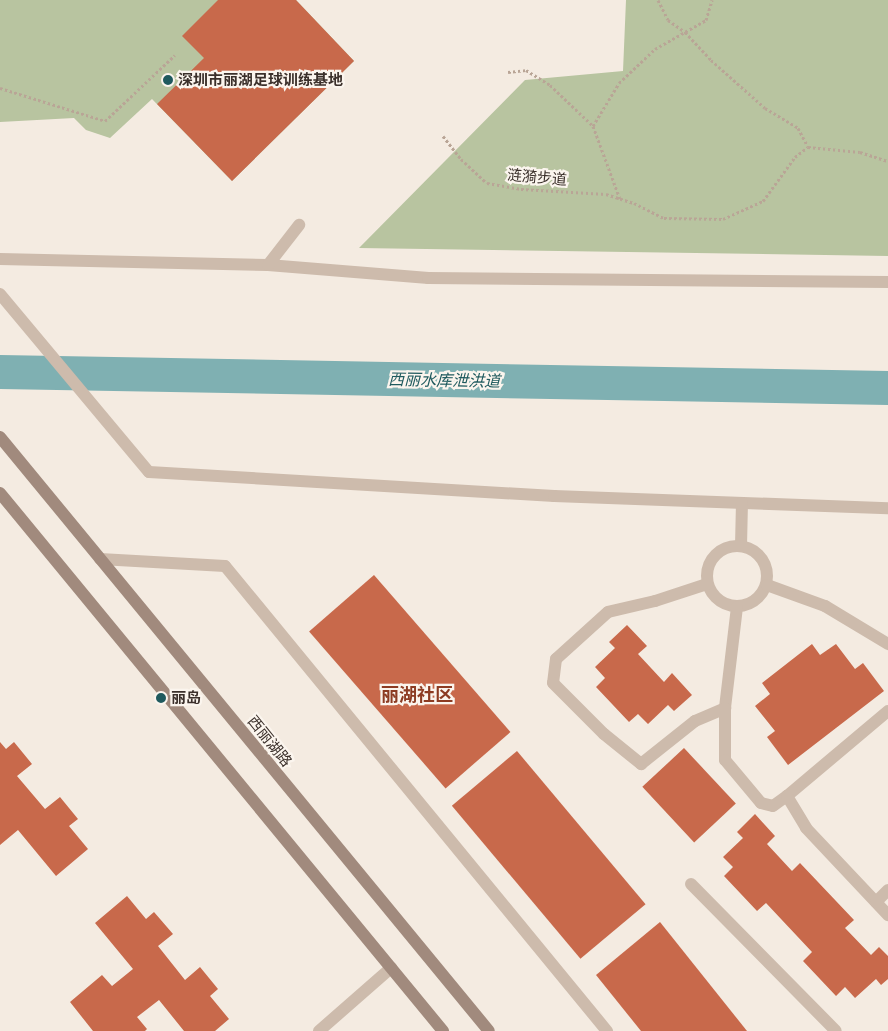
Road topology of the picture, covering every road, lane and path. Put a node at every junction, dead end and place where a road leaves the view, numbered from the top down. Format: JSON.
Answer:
{"nodes":[{"id":1,"x":658,"y":0,"type":"edge"},
{"id":2,"x":712,"y":0,"type":"edge"},
{"id":3,"x":685,"y":32,"type":"junction"},
{"id":4,"x":175,"y":55,"type":"dead end"},
{"id":5,"x":508,"y":72,"type":"dead end"},
{"id":6,"x":0,"y":88,"type":"edge"},
{"id":7,"x":592,"y":126,"type":"junction"},
{"id":8,"x":443,"y":136,"type":"dead end"},
{"id":9,"x":808,"y":147,"type":"junction"},
{"id":10,"x":888,"y":161,"type":"edge"},
{"id":11,"x":620,"y":199,"type":"junction"},
{"id":12,"x":299,"y":225,"type":"dead end"},
{"id":13,"x":0,"y":259,"type":"edge"},
{"id":14,"x":268,"y":265,"type":"junction"},
{"id":15,"x":888,"y":282,"type":"edge"},
{"id":16,"x":0,"y":294,"type":"edge"},
{"id":17,"x":0,"y":437,"type":"edge"},
{"id":18,"x":0,"y":493,"type":"edge"},
{"id":19,"x":742,"y":503,"type":"junction"},
{"id":20,"x":888,"y":508,"type":"edge"},
{"id":21,"x":741,"y":546,"type":"junction"},
{"id":22,"x":100,"y":559,"type":"junction"},
{"id":23,"x":707,"y":584,"type":"junction"},
{"id":24,"x":767,"y":585,"type":"junction"},
{"id":25,"x":737,"y":608,"type":"junction"},
{"id":26,"x":888,"y":644,"type":"edge"},
{"id":27,"x":725,"y":708,"type":"junction"},
{"id":28,"x":888,"y":711,"type":"edge"},
{"id":29,"x":787,"y":796,"type":"junction"},
{"id":30,"x":691,"y":884,"type":"dead end"},
{"id":31,"x":888,"y":890,"type":"edge"},
{"id":32,"x":876,"y":902,"type":"junction"},
{"id":33,"x":888,"y":915,"type":"edge"},
{"id":34,"x":391,"y":968,"type":"junction"},
{"id":35,"x":319,"y":1031,"type":"edge"},
{"id":36,"x":443,"y":1031,"type":"edge"},
{"id":37,"x":488,"y":1031,"type":"edge"},
{"id":38,"x":607,"y":1031,"type":"edge"},
{"id":39,"x":836,"y":1031,"type":"edge"}],
"edges":[{"from":1,"to":3,"type":"path"},
{"from":2,"to":3,"type":"path"},
{"from":3,"to":7,"type":"path"},
{"from":3,"to":9,"type":"path"},
{"from":4,"to":6,"type":"path"},
{"from":5,"to":7,"type":"path"},
{"from":7,"to":11,"type":"path"},
{"from":8,"to":11,"type":"path","name":"涟漪步道"},
{"from":9,"to":10,"type":"path"},
{"from":9,"to":11,"type":"path","name":"涟漪步道"},
{"from":12,"to":14,"type":"lane"},
{"from":13,"to":14,"type":"lane"},
{"from":14,"to":15,"type":"lane"},
{"from":16,"to":19,"type":"lane"},
{"from":17,"to":22,"type":"main road","name":"西丽湖路"},
{"from":18,"to":34,"type":"main road"},
{"from":19,"to":20,"type":"lane"},
{"from":19,"to":21,"type":"lane"},
{"from":21,"to":23,"type":"lane"},
{"from":21,"to":24,"type":"lane"},
{"from":22,"to":37,"type":"main road","name":"西丽湖路"},
{"from":22,"to":38,"type":"lane"},
{"from":23,"to":25,"type":"lane"},
{"from":23,"to":27,"type":"lane"},
{"from":24,"to":25,"type":"lane"},
{"from":24,"to":26,"type":"lane"},
{"from":25,"to":27,"type":"lane"},
{"from":27,"to":29,"type":"lane"},
{"from":28,"to":29,"type":"lane"},
{"from":29,"to":32,"type":"lane"},
{"from":30,"to":39,"type":"lane"},
{"from":31,"to":32,"type":"lane"},
{"from":32,"to":33,"type":"lane"},
{"from":34,"to":35,"type":"lane"},
{"from":34,"to":36,"type":"main road"}]}
